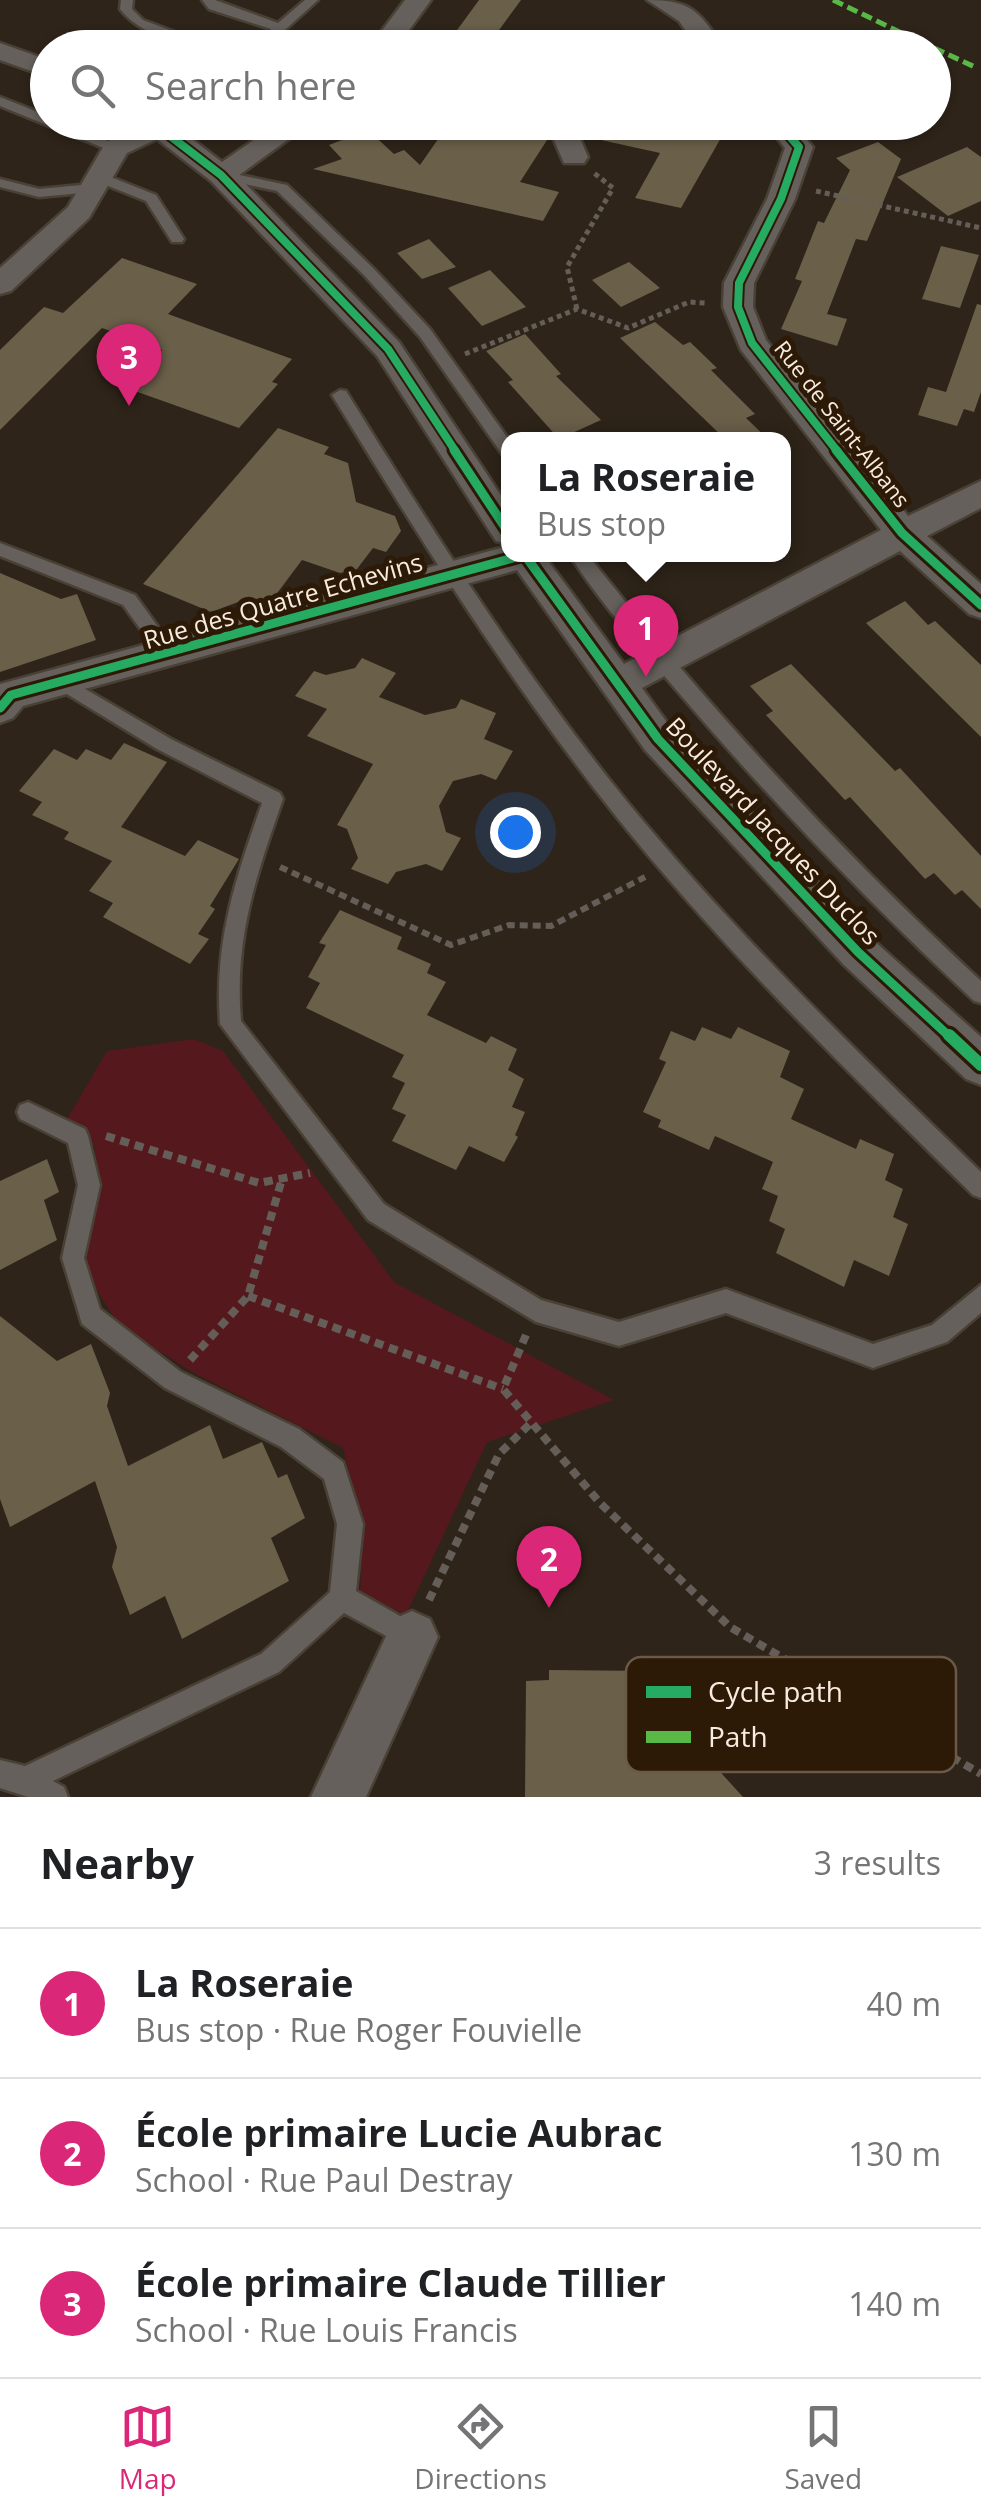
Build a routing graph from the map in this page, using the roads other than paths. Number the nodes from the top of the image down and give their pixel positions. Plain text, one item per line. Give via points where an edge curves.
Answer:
1 (127, 0) edge
2 (208, 0) edge
3 (312, 0) edge
4 (418, 0) edge
5 (660, 0) edge
6 (280, 28) junction
7 (160, 30) edge
8 (278, 30) edge
9 (396, 30) edge
10 (698, 30) edge
11 (0, 51) edge
12 (30, 62) edge
13 (0, 102) edge
14 (30, 114) edge
15 (96, 140) edge
16 (130, 140) edge
17 (175, 140) edge
18 (272, 140) edge
19 (567, 140) edge
20 (793, 140) edge
21 (116, 148) junction
22 (574, 156) road end
23 (220, 175) junction
24 (0, 183) edge
25 (95, 183) junction
26 (177, 239) dead end
27 (0, 284) edge
28 (340, 395) dead end
29 (501, 440) edge
30 (981, 493) edge
31 (501, 521) edge
32 (902, 533) junction
33 (0, 549) edge
34 (501, 562) edge
35 (529, 562) edge
36 (582, 562) edge
37 (450, 576) junction
38 (981, 605) edge
39 (168, 654) junction
40 (660, 662) junction
41 (63, 683) junction
42 (616, 685) junction
43 (0, 708) edge
44 (981, 994) edge
45 (981, 1065) edge
46 (28, 1112) dead end
47 (981, 1187) edge
48 (981, 1297) edge
49 (342, 1598) junction
50 (412, 1637) joint
51 (13, 1777) edge
52 (54, 1797) edge
53 (338, 1797) edge

1 - 7 lane via 138,22
2 - 6 lane
3 - 6 lane
4 - 9 street
5 - 10 street
6 - 8 lane
11 - 12 street
13 - 14 lane
15 - 21 lane
16 - 21 street
17 - 23 street
18 - 23 street
19 - 22 street
20 - 32 street, Rue de Saint-Albans via 799,147 738,283 738,307 752,343
21 - 25 street
23 - 29 lane via 282,188 370,272
23 - 31 street via 388,349
24 - 25 lane via 39,194
25 - 26 lane via 152,198
25 - 27 street via 79,212
28 - 37 lane
30 - 32 street
32 - 38 street, Rue de Saint-Albans
32 - 40 street
33 - 39 lane via 129,600
34 - 37 street, Rue des Quatre Echevins
35 - 42 street, Boulevard Jacques Duclos
36 - 40 lane
37 - 39 street, Rue des Quatre Echevins
37 - 47 lane via 668,865 851,1061
39 - 41 street, Rue des Quatre Echevins
40 - 42 street
40 - 44 lane via 841,862
41 - 43 street, Rue des Quatre Echevins via 11,695
41 - 48 lane via 273,799 231,921 231,1024 376,1212 536,1310 619,1334 726,1301 873,1356 940,1334
42 - 45 street, Boulevard Jacques Duclos via 658,739 858,952
46 - 49 lane via 77,1136 90,1185 73,1258 90,1316 173,1380 290,1438 334,1471 350,1524
49 - 50 lane
49 - 51 lane via 270,1662
50 - 53 street
51 - 52 lane

